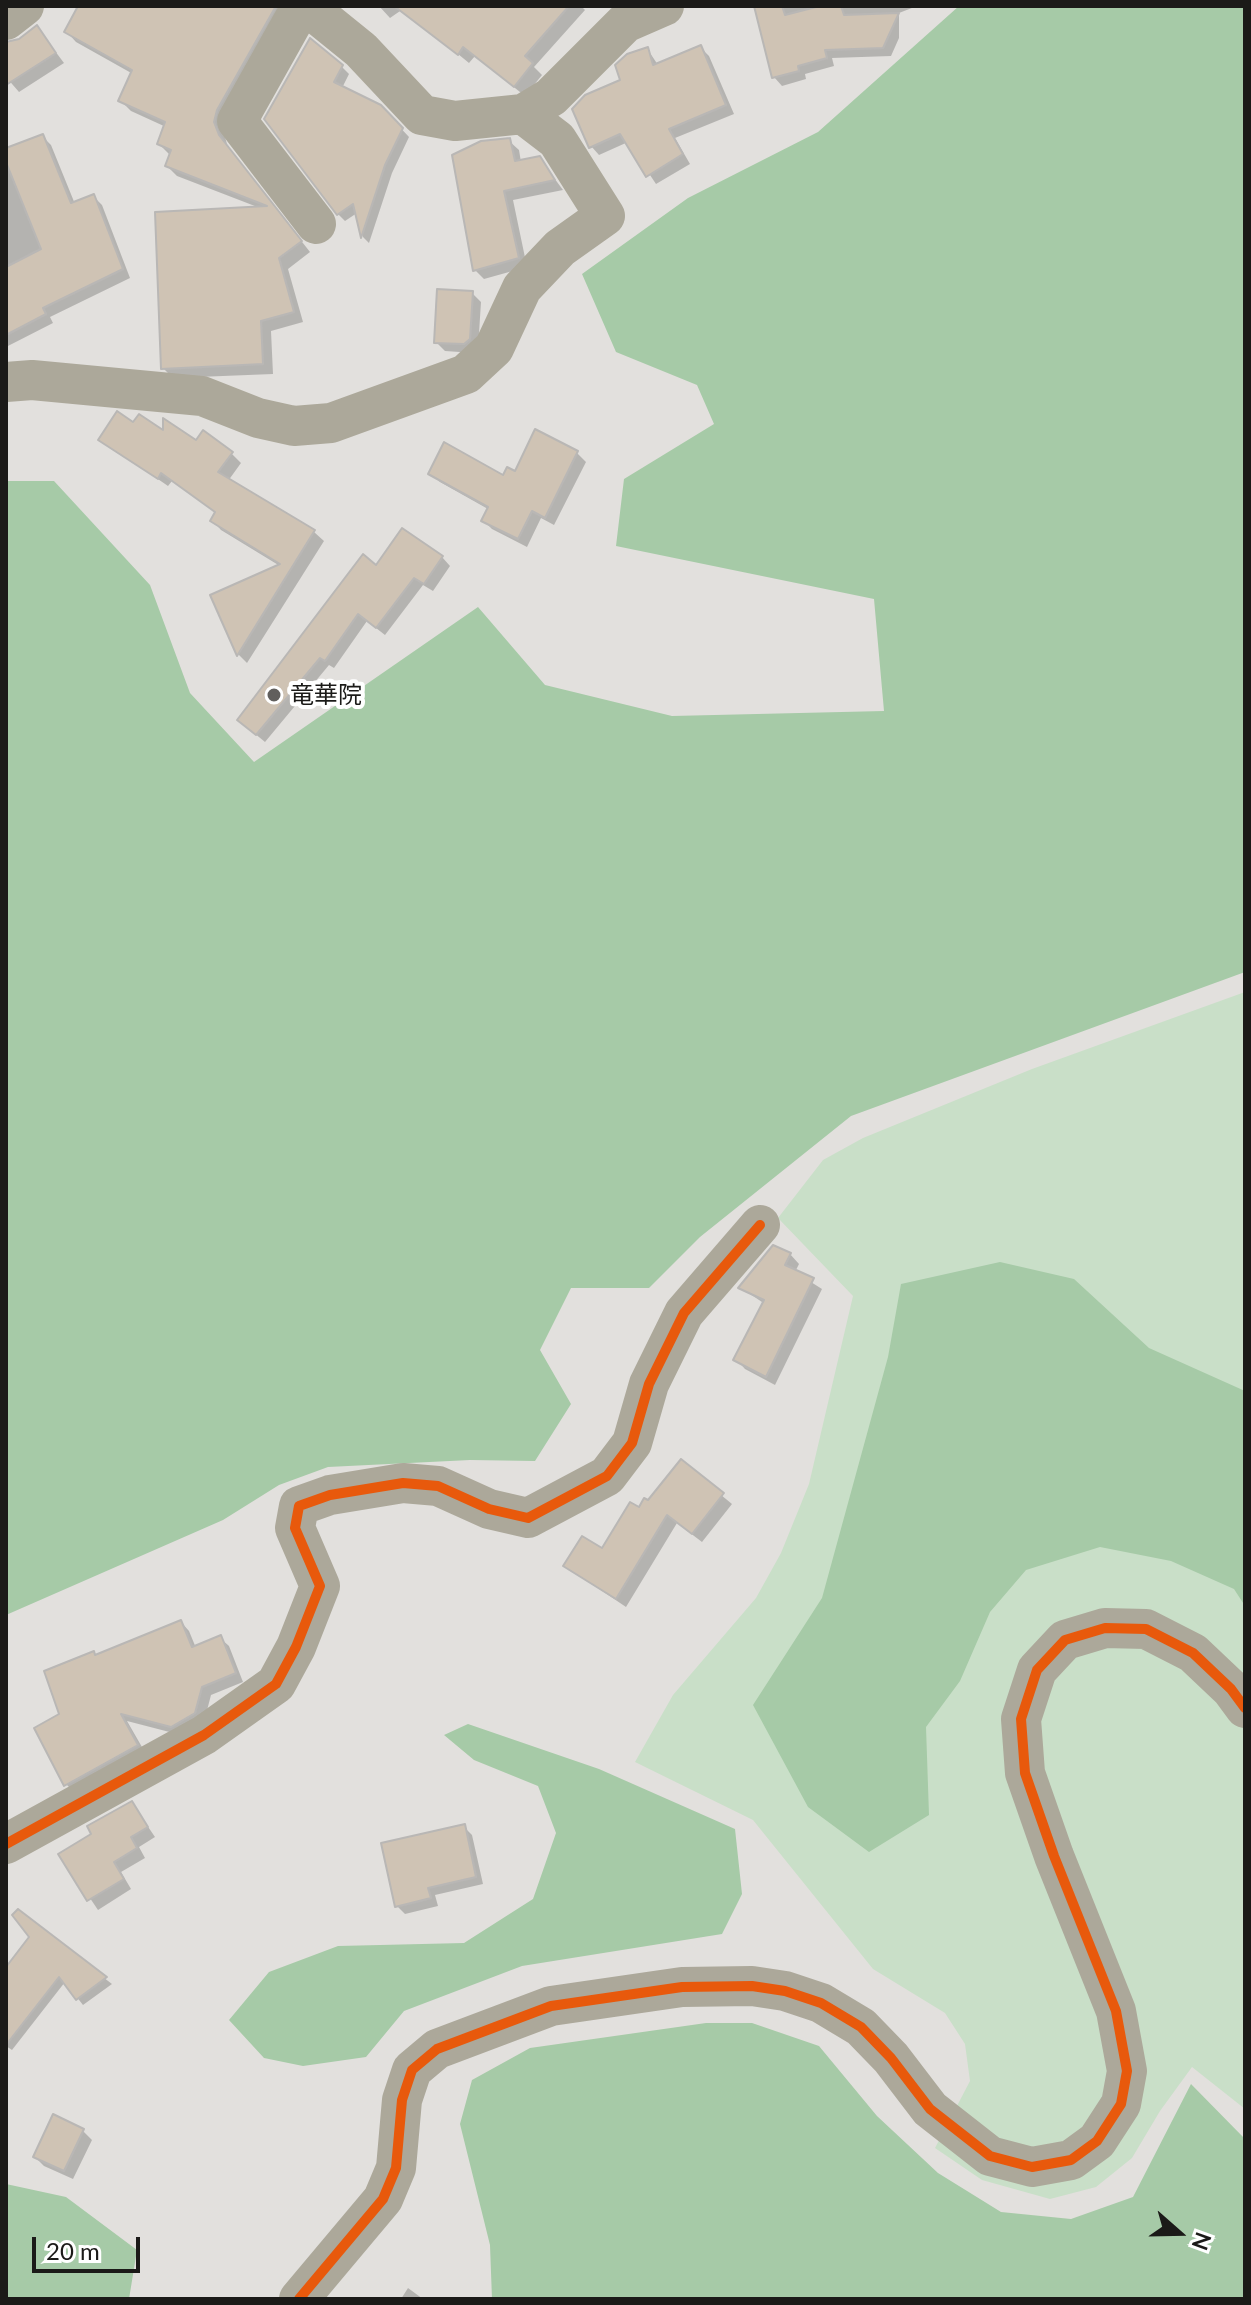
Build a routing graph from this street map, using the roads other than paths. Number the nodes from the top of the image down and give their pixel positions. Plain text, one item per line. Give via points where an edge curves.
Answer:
1 (24, 6) edge
2 (308, 6) edge
3 (316, 6) edge
4 (664, 6) edge
5 (6, 20) edge
6 (523, 114) junction
7 (316, 224) dead end
8 (6, 382) edge
9 (760, 1225) dead end
10 (1245, 1708) edge
11 (6, 1844) edge
12 (299, 2299) edge

1 - 5 street
2 - 7 street via 293,21 237,121
3 - 6 street via 319,16 361,50 422,115 455,121
4 - 6 street via 625,23 551,97
6 - 8 street via 557,140 605,216 560,248 522,288 494,348 466,374 331,423 294,426 202,396
9 - 11 street via 684,1313 649,1384 632,1443 607,1476 528,1518 489,1509 438,1486 403,1483 330,1495 299,1506 295,1528 320,1586 276,1684 204,1735
10 - 12 street via 1193,1653 1146,1629 1105,1628 1065,1640 1037,1670 1021,1719 1025,1773 1116,2011 1127,2071 1121,2104 1097,2141 1071,2160 1032,2167 990,2156 930,2109 861,2027 821,2003 785,1991 682,1987 551,2006 437,2049 412,2070 402,2100 396,2168 383,2199

